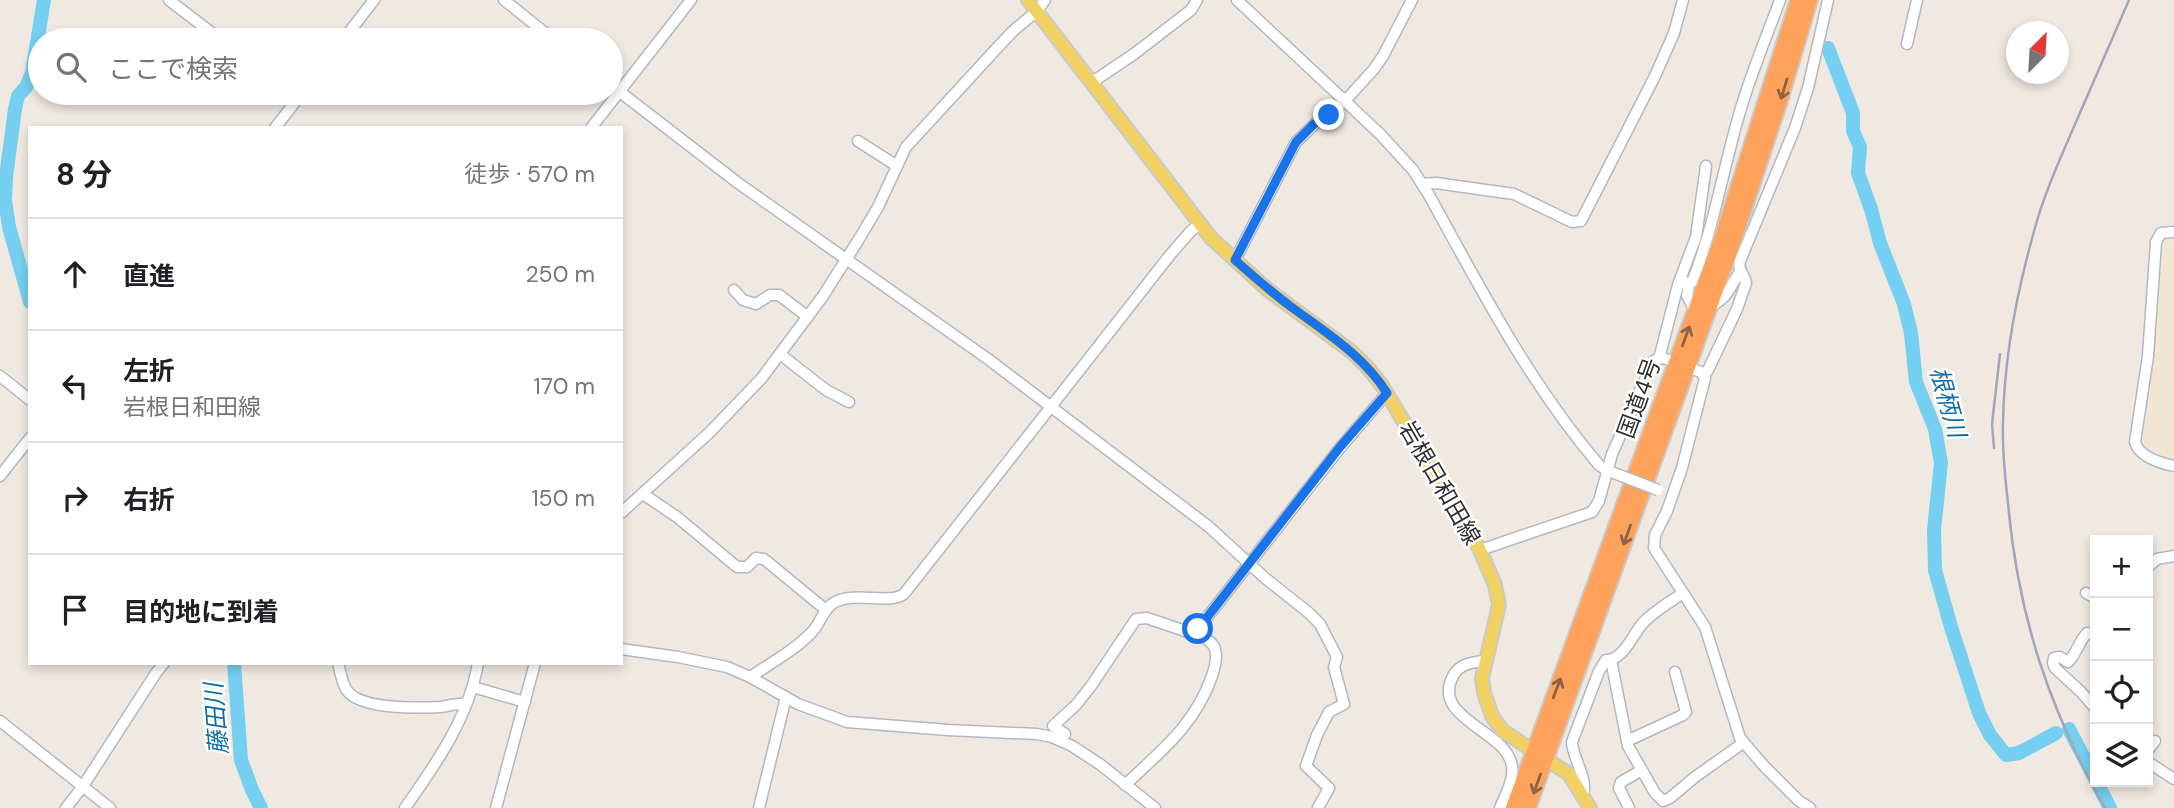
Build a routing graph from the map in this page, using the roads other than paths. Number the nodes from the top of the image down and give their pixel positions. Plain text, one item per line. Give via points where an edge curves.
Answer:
1 (169, 0) edge
2 (374, 0) edge
3 (504, 0) edge
4 (691, 0) edge
5 (1028, 0) edge
6 (1197, 0) edge
7 (1412, 0) edge
8 (1683, 0) edge
9 (1780, 0) edge
10 (1798, 0) edge
11 (1810, 0) edge
12 (1828, 0) edge
13 (1917, 0) edge
14 (1238, 1) edge
15 (1041, 5) edge
16 (205, 28) edge
17 (352, 28) edge
18 (540, 28) edge
19 (1907, 44) dead end
20 (1091, 83) junction
21 (623, 88) edge
22 (623, 94) edge
23 (1345, 101) junction
24 (290, 105) edge
25 (610, 105) edge
26 (276, 126) edge
27 (593, 126) edge
28 (858, 141) dead end
29 (897, 166) junction
30 (1706, 166) dead end
31 (1422, 184) junction
32 (1200, 223) junction
33 (2174, 232) edge
34 (846, 259) junction
35 (1235, 260) junction
36 (1740, 272) junction
37 (1684, 283) junction
38 (734, 290) dead end
39 (1710, 306) junction
40 (1695, 311) junction
41 (808, 317) junction
42 (780, 354) junction
43 (1659, 359) junction
44 (1682, 365) junction
45 (1704, 375) junction
46 (0, 376) edge
47 (1387, 393) junction
48 (28, 398) edge
49 (849, 402) dead end
50 (1052, 406) junction
51 (28, 441) edge
52 (2174, 466) edge
53 (1605, 470) junction
54 (0, 476) edge
55 (642, 494) junction
56 (1672, 496) junction
57 (623, 511) edge
58 (1480, 550) junction
59 (2174, 556) edge
60 (2153, 561) edge
61 (1250, 563) junction
62 (1683, 593) junction
63 (826, 610) junction
64 (1195, 633) junction
65 (2090, 634) edge
66 (623, 649) edge
67 (1611, 660) junction
68 (1485, 661) junction
69 (162, 665) edge
70 (339, 665) edge
71 (478, 665) edge
72 (534, 665) edge
73 (1675, 672) dead end
74 (750, 677) junction
75 (473, 688) junction
76 (786, 697) junction
77 (525, 702) junction
78 (2090, 702) edge
79 (466, 704) junction
80 (0, 721) edge
81 (1059, 740) junction
82 (1627, 741) junction
83 (2155, 741) dead end
84 (1743, 743) junction
85 (2153, 744) edge
86 (1539, 756) junction
87 (2153, 766) edge
88 (1642, 769) junction
89 (2174, 779) edge
90 (1125, 785) junction
91 (83, 786) junction
92 (1587, 804) edge
93 (1800, 804) edge
94 (66, 808) edge
95 (110, 808) edge
96 (405, 808) edge
97 (496, 808) edge
98 (759, 808) edge
99 (1155, 808) edge
100 (1318, 808) edge
101 (1500, 808) edge
102 (1513, 808) edge
103 (1528, 808) edge
104 (1629, 808) edge
105 (1810, 808) edge

1 - 16 street
2 - 17 street
3 - 18 street
4 - 21 street
5 - 15 main road, 岩根日和田線
6 - 20 street via 1191,10
7 - 23 street via 1383,56
8 - 31 street via 1655,76 1581,221 1572,222 1507,192
9 - 37 street via 1752,72 1706,246 1692,282
10 - 40 highway, 国道4号
11 -> 39 highway, 国道4号
12 - 36 street via 1799,117 1740,261
13 - 19 street
14 - 23 street
15 - 20 main road, 岩根日和田線
15 - 29 street via 923,127
20 - 32 main road, 岩根日和田線
22 - 34 street
23 - 31 street via 1404,159
23 - 35 street via 1296,142
24 - 26 street
25 - 27 street
28 - 29 street
29 - 34 street
30 - 37 street
31 - 53 street via 1526,365
32 - 35 main road, 岩根日和田線
32 - 50 street
33 - 52 street via 2161,233 2156,242 2148,356 2135,442 2146,456
34 - 41 street
34 - 50 street
35 - 47 main road, 岩根日和田線 via 1359,359
36 - 39 street via 1726,296
36 - 45 street via 1745,283 1737,309
37 - 40 street
37 - 43 street
38 - 41 street via 743,300 756,304 779,295
39 - 44 highway, 国道4号
44 -> 40 highway, 国道4号
41 - 42 street
42 - 49 street
42 - 55 street via 720,422
43 - 44 street
43 - 53 street
44 - 45 street
44 - 86 highway, 国道4号
45 - 56 street
46 - 48 street
47 - 58 main road, 岩根日和田線
47 - 61 street
50 - 61 street
50 - 63 street via 904,594 893,600 839,600
51 - 54 street
53 - 56 street, bridge
53 - 58 street via 1591,512
55 - 57 street
55 - 63 street via 737,567 764,559
56 - 62 street via 1653,541
58 - 68 main road, 岩根日和田線 via 1499,606
59 - 60 street
61 - 64 street
61 - 100 street via 1309,612 1337,657 1334,667 1344,704 1329,712 1306,766 1329,788
62 - 67 street via 1641,624
62 - 84 street via 1708,633
63 - 74 street via 814,631
64 - 81 street via 1147,618 1136,619 1097,678 1053,726 1065,734
64 - 90 street via 1216,650 1214,670 1201,702 1183,729
65 - 78 street via 2080,640 2068,662 2060,657 2053,663
66 - 74 street via 705,662
67 - 82 street
67 - 92 street via 1599,671 1572,742
68 - 86 main road, 岩根日和田線 via 1482,678 1492,716 1503,731
68 - 101 street via 1459,668 1448,687 1449,697 1454,707 1509,755 1513,768
69 - 91 street
70 - 79 street via 346,690 362,700 412,708
71 - 75 street
72 - 77 street
73 - 82 street via 1686,712
74 - 76 street
75 - 77 street
75 - 79 street
76 - 81 street via 859,725 1037,734
76 - 98 street
77 - 97 street
79 - 96 street via 436,763
80 - 91 street
81 - 90 street
82 - 88 street
83 - 85 street
84 - 88 street via 1667,800 1655,793
84 - 93 street
86 - 92 main road, 岩根日和田線 via 1569,774
86 - 102 highway, 国道4号
86 -> 103 highway, 国道4号
87 - 89 street
88 - 104 street via 1619,788
90 - 99 street
91 - 94 street
91 - 95 street
93 - 105 street

